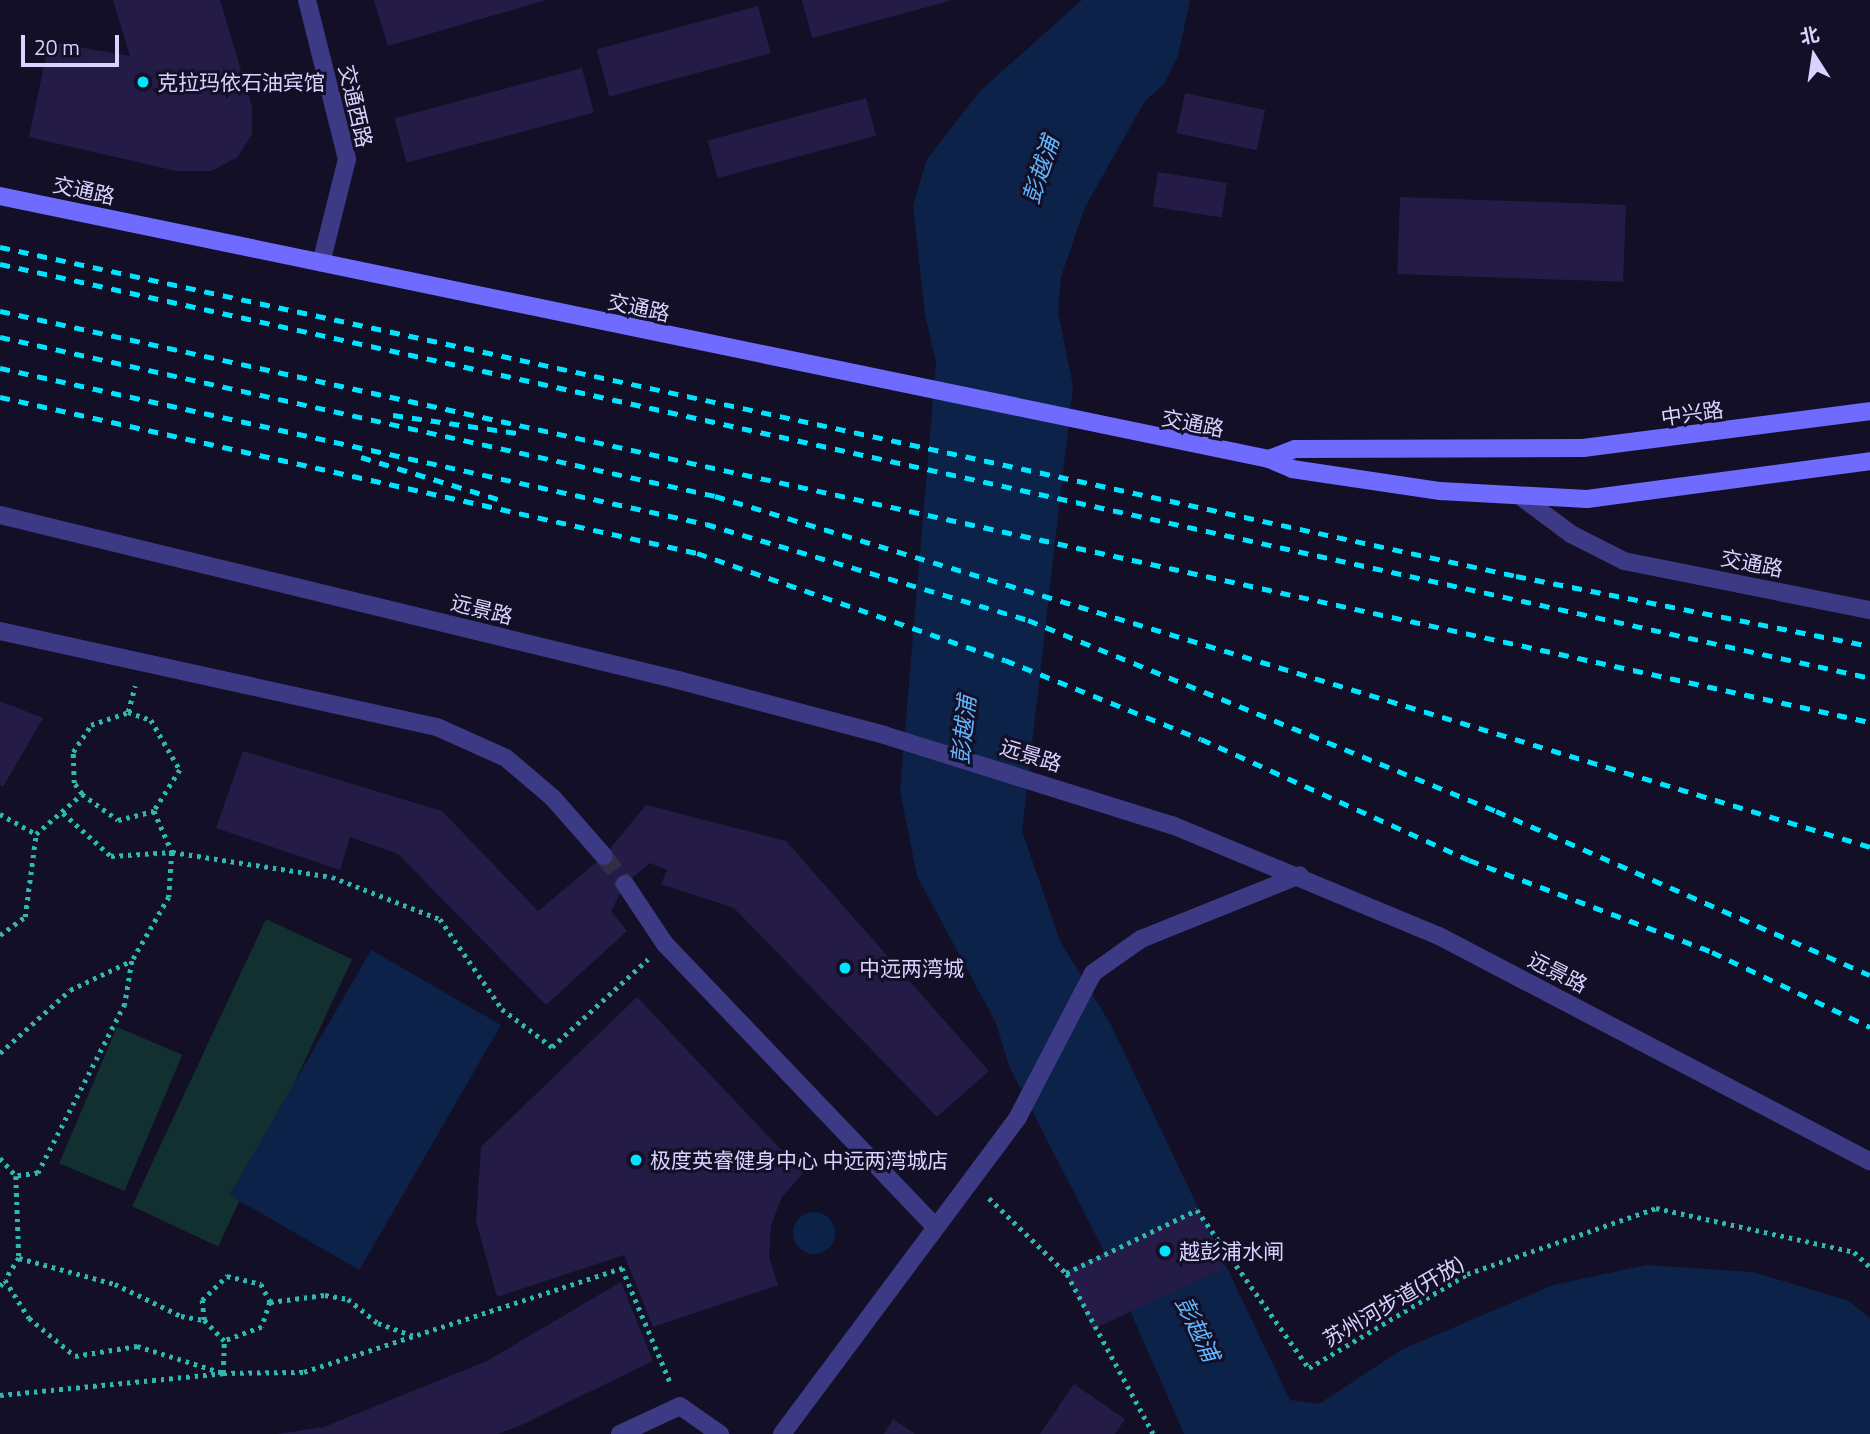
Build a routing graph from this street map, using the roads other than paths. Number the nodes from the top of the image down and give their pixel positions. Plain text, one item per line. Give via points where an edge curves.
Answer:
1 (307, 0) edge
2 (0, 196) edge
3 (321, 263) junction
4 (1870, 411) edge
5 (1520, 450) joint
6 (1269, 459) junction
7 (1870, 461) edge
8 (1524, 499) junction
9 (0, 515) edge
10 (1870, 610) edge
11 (0, 631) edge
12 (604, 856) tunnel mouth
13 (1300, 874) junction
14 (625, 884) tunnel mouth
15 (1870, 1161) edge
16 (935, 1227) junction
17 (620, 1434) edge
18 (720, 1434) edge
19 (782, 1434) edge

1 - 3 street, 交通西路 via 346,159
2 - 3 main road, 交通路
3 - 6 main road, 交通路
4 - 5 main road, 中兴路 via 1633,444
5 - 6 main road, 交通路 via 1296,449
6 - 8 main road, 交通路 via 1292,469
7 - 8 main road via 1634,495
8 - 10 street, 交通路 via 1571,534 1624,561
9 - 13 street, 远景路 via 884,735 1035,779
11 - 12 street via 437,727 506,758 553,798
13 - 15 street, 远景路 via 1439,936
13 - 16 street via 1141,939 1093,972 1018,1117
14 - 16 street via 666,944
16 - 19 street
17 - 18 street via 680,1406

